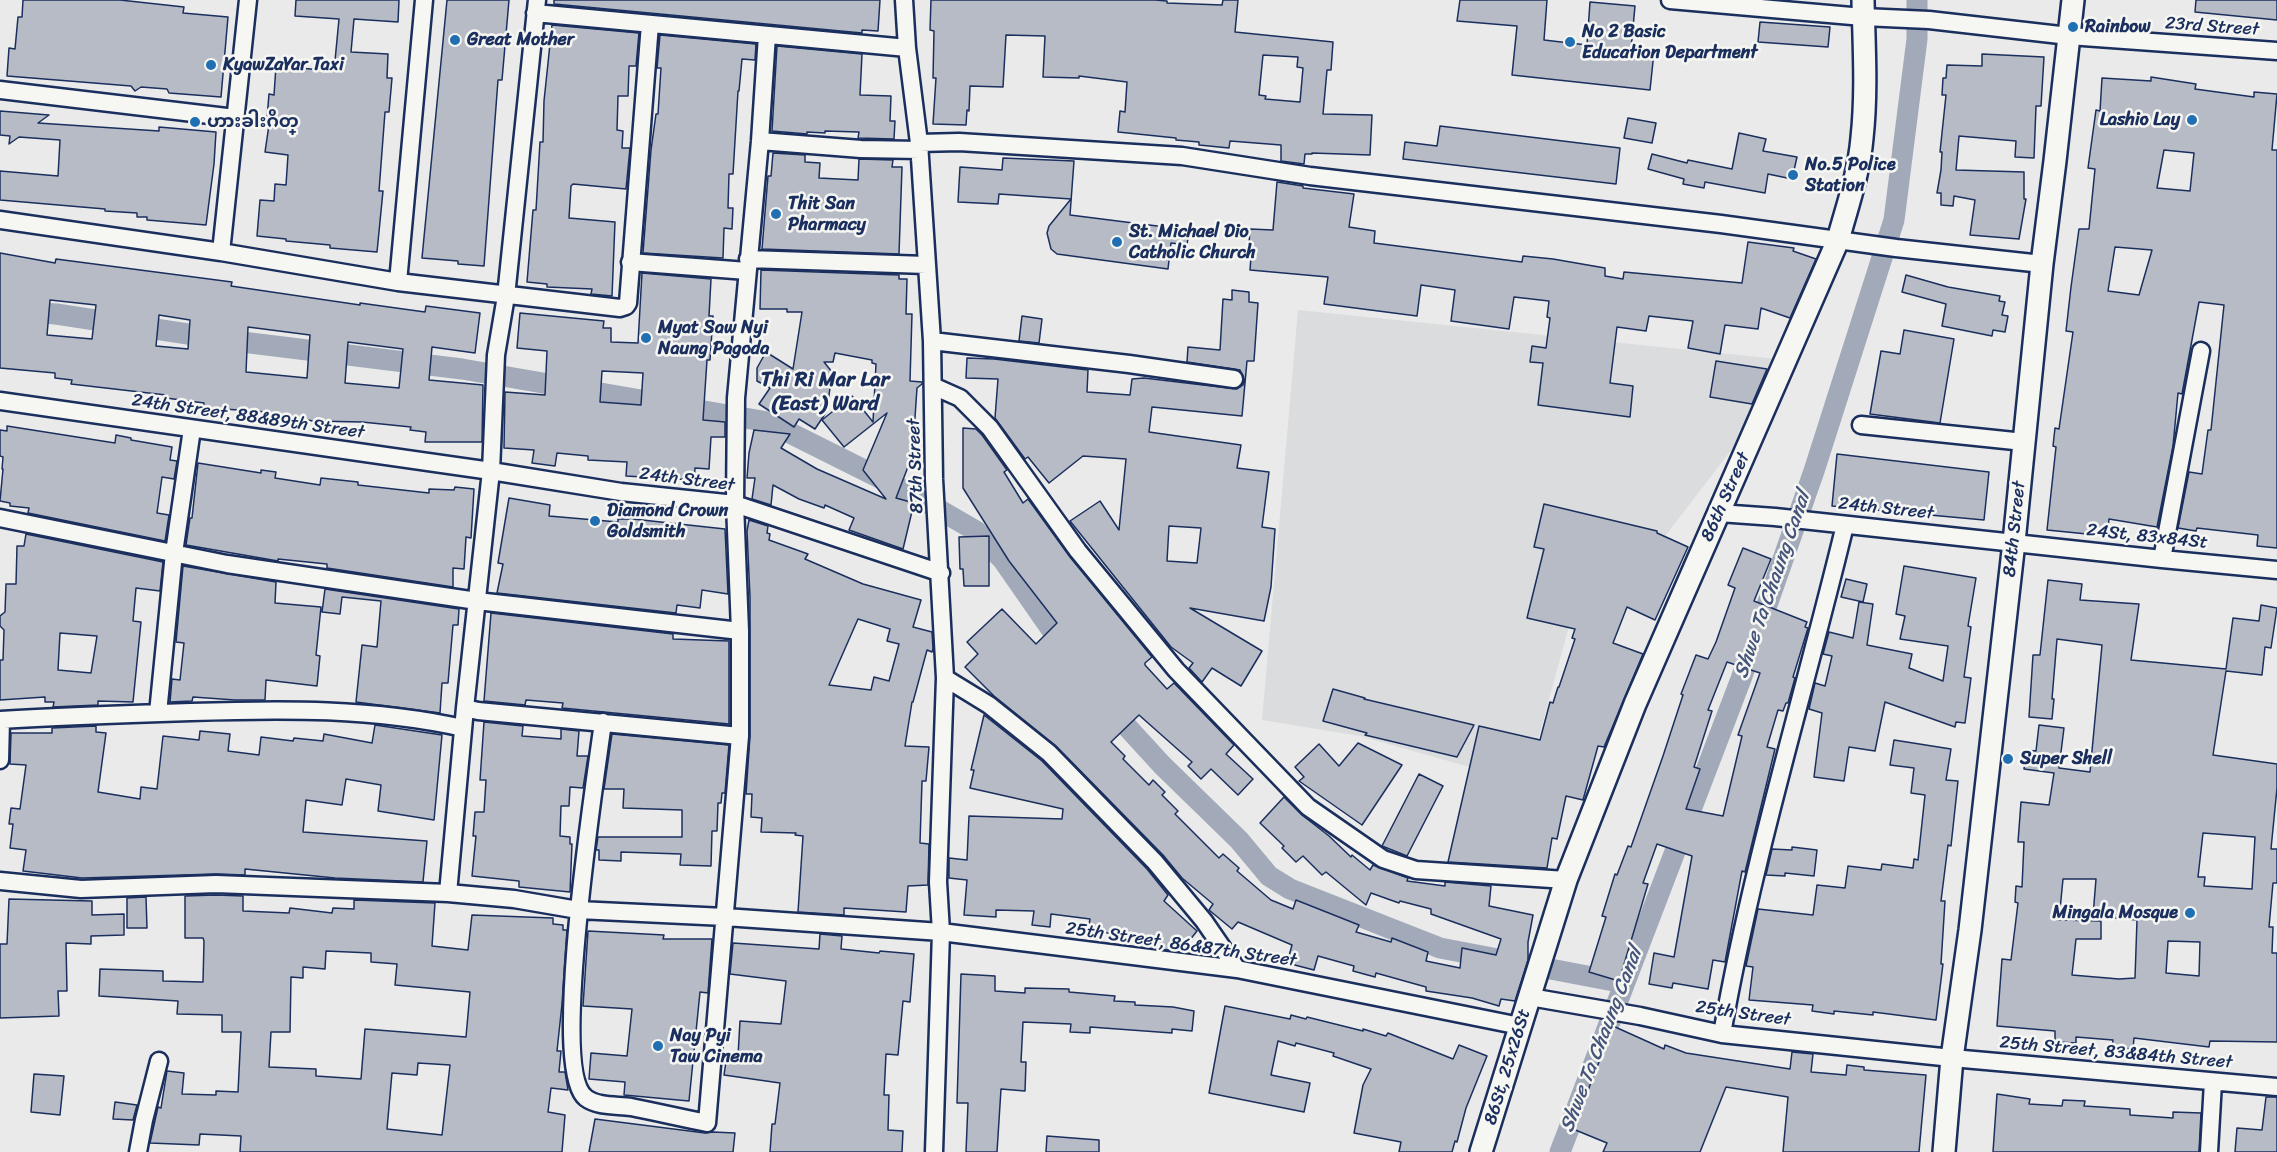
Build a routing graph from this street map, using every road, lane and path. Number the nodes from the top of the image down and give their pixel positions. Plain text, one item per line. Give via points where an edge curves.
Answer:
1 (248, 0) edge
2 (424, 0) edge
3 (904, 0) edge
4 (1670, 0) edge
5 (2073, 0) edge
6 (536, 6) edge
7 (1863, 9) edge
8 (650, 24) junction
9 (767, 35) junction
10 (2069, 36) junction
11 (907, 48) junction
12 (2277, 51) edge
13 (0, 90) edge
14 (235, 118) junction
15 (760, 141) junction
16 (919, 147) junction
17 (0, 220) edge
18 (1838, 240) junction
19 (221, 252) junction
20 (630, 262) junction
21 (2042, 264) junction
22 (747, 265) junction
23 (926, 265) junction
24 (398, 282) junction
25 (506, 296) junction
26 (932, 341) junction
27 (2200, 351) dead end
28 (1234, 379) dead end
29 (933, 386) junction
30 (0, 401) edge
31 (1861, 425) dead end
32 (192, 429) junction
33 (2024, 442) junction
34 (491, 471) junction
35 (735, 504) junction
36 (1719, 513) junction
37 (0, 518) edge
38 (1845, 525) junction
39 (2014, 542) junction
40 (174, 553) junction
41 (2162, 559) junction
42 (2277, 570) edge
43 (941, 573) junction
44 (477, 602) junction
45 (740, 631) junction
46 (945, 678) junction
47 (465, 708) junction
48 (158, 713) junction
49 (0, 720) edge
50 (603, 722) junction
51 (463, 728) junction
52 (740, 736) junction
53 (0, 759) edge
54 (1566, 880) junction
55 (0, 882) edge
56 (448, 893) junction
57 (578, 910) junction
58 (725, 917) junction
59 (941, 933) junction
60 (1237, 969) junction
61 (1532, 990) junction
62 (1520, 1026) junction
63 (1722, 1034) junction
64 (1952, 1058) junction
65 (159, 1061) dead end
66 (2213, 1082) junction
67 (2277, 1087) edge
68 (138, 1152) edge
69 (934, 1152) edge
70 (1481, 1152) edge
71 (1944, 1152) edge
72 (2209, 1152) edge

1 - 14 street
2 - 24 street
3 - 11 street, 87th Street
4 - 7 street, 23rd Street
5 - 10 street, 84th Street
6 - 8 street
6 - 25 street
7 - 10 street, 23rd Street via 1903,19
7 - 18 street, 86th Street via 1862,138
8 - 9 street
8 - 20 street
9 - 11 street
9 - 15 street
10 - 12 street, 23rd Street
10 - 21 street, 84th Street
11 - 16 street, 87th Street
13 - 14 street
14 - 19 street
15 - 16 street via 861,149
15 - 22 street
16 - 18 street via 959,142 1182,156 1310,176
16 - 23 street, 87th Street
17 - 19 street
18 - 21 street
18 - 36 street, 86th Street
19 - 24 street
20 - 22 street
20 - 25 street via 628,303 620,308
21 - 33 street, 84th Street
22 - 23 street
22 - 35 street via 736,398
23 - 26 street, 87th Street
24 - 25 street
25 - 34 street via 496,355
26 - 28 street
26 - 29 street, 87th Street
27 - 41 street
29 - 43 street, 87th Street
29 - 54 street via 960,398 990,428 1078,551 1176,670 1308,807 1383,859 1400,866
30 - 32 street, 24th Street, 88&89th Street
31 - 33 street
32 - 34 street, 24th Street, 88&89th Street
32 - 40 street
33 - 39 street, 84th Street
34 - 35 street, 24th Street via 621,492
34 - 44 street
35 - 43 street, 24th Street
35 - 45 street
36 - 38 street, 24th Street
36 - 54 street, 86th Street via 1635,704
37 - 40 street
38 - 39 street, 24th Street
38 - 63 street via 1736,952
39 - 41 street, 24St, 83x84St
39 - 64 street, 84th Street
40 - 44 street
40 - 48 street
41 - 42 street, 24St, 83x84St
43 - 46 street, 87th Street
44 - 45 street
44 - 47 street
45 - 52 street
46 - 59 street, 87th Street via 938,882
46 - 60 street via 989,705 1049,753 1155,862 1204,921
47 - 50 street
47 - 51 street
48 - 49 street
48 - 51 street via 358,711
49 - 53 street
50 - 52 street
50 - 57 street
51 - 56 street
52 - 58 street
54 - 61 street, 86th Street
55 - 56 street, 25th Street, 86&87th Street via 81,889 216,884
56 - 57 street, 25th Street, 86&87th Street
57 - 58 street, 25th Street, 86&87th Street
57 - 58 street via 572,1015 575,1076 582,1093 596,1103 707,1123
58 - 59 street, 25th Street, 86&87th Street
59 - 60 street, 25th Street, 86&87th Street
59 - 69 street, 87th Street
60 - 62 street, 25th Street, 86&87th Street
61 - 62 street, 86St, 25x26St
61 - 63 street, 25th Street via 1584,1006
62 - 70 street, 86St, 25x26St
63 - 64 street, 25th Street
64 - 66 street, 25th Street, 83&84th Street
64 - 71 street, 84th Street
65 - 68 street
66 - 67 street, 25th Street, 83&84th Street
66 - 72 street

